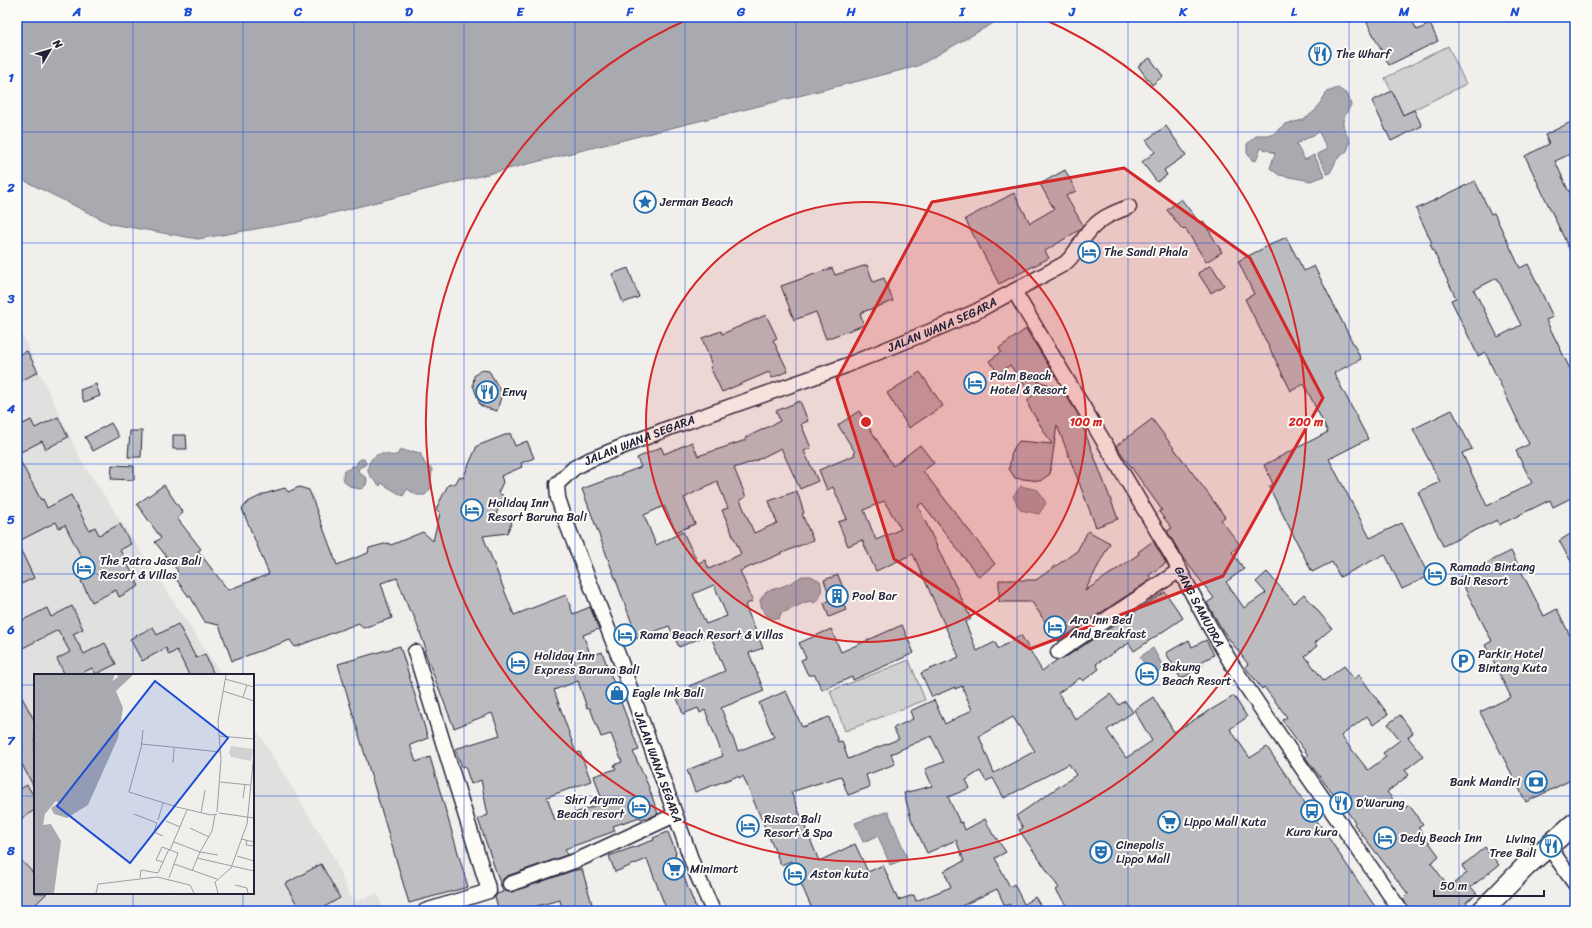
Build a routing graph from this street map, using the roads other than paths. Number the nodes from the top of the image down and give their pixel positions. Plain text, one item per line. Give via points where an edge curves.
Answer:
1 (1129, 206) dead end
2 (1014, 291) junction
3 (1180, 570) junction
4 (414, 652) dead end
5 (1058, 652) dead end
6 (675, 815) junction
7 (1575, 823) edge
8 (1549, 847) junction
9 (510, 884) dead end
10 (1575, 884) edge
11 (425, 911) edge
12 (713, 911) edge
13 (1401, 911) edge
14 (1482, 911) edge

1 - 2 street, JALAN WANA SEGARA via 1097,223 1070,260
2 - 3 street, GANG SAMUDRA
2 - 6 street, JALAN WANA SEGARA via 978,311 845,366 669,428 589,460 574,468 557,484 558,498 566,522 619,657
3 - 5 street
3 - 13 street, GANG SAMUDRA via 1234,668
4 - 11 street via 489,891
6 - 9 street via 580,859
6 - 12 street, JALAN WANA SEGARA
7 - 8 main road
8 - 10 street
8 - 14 main road via 1526,866

